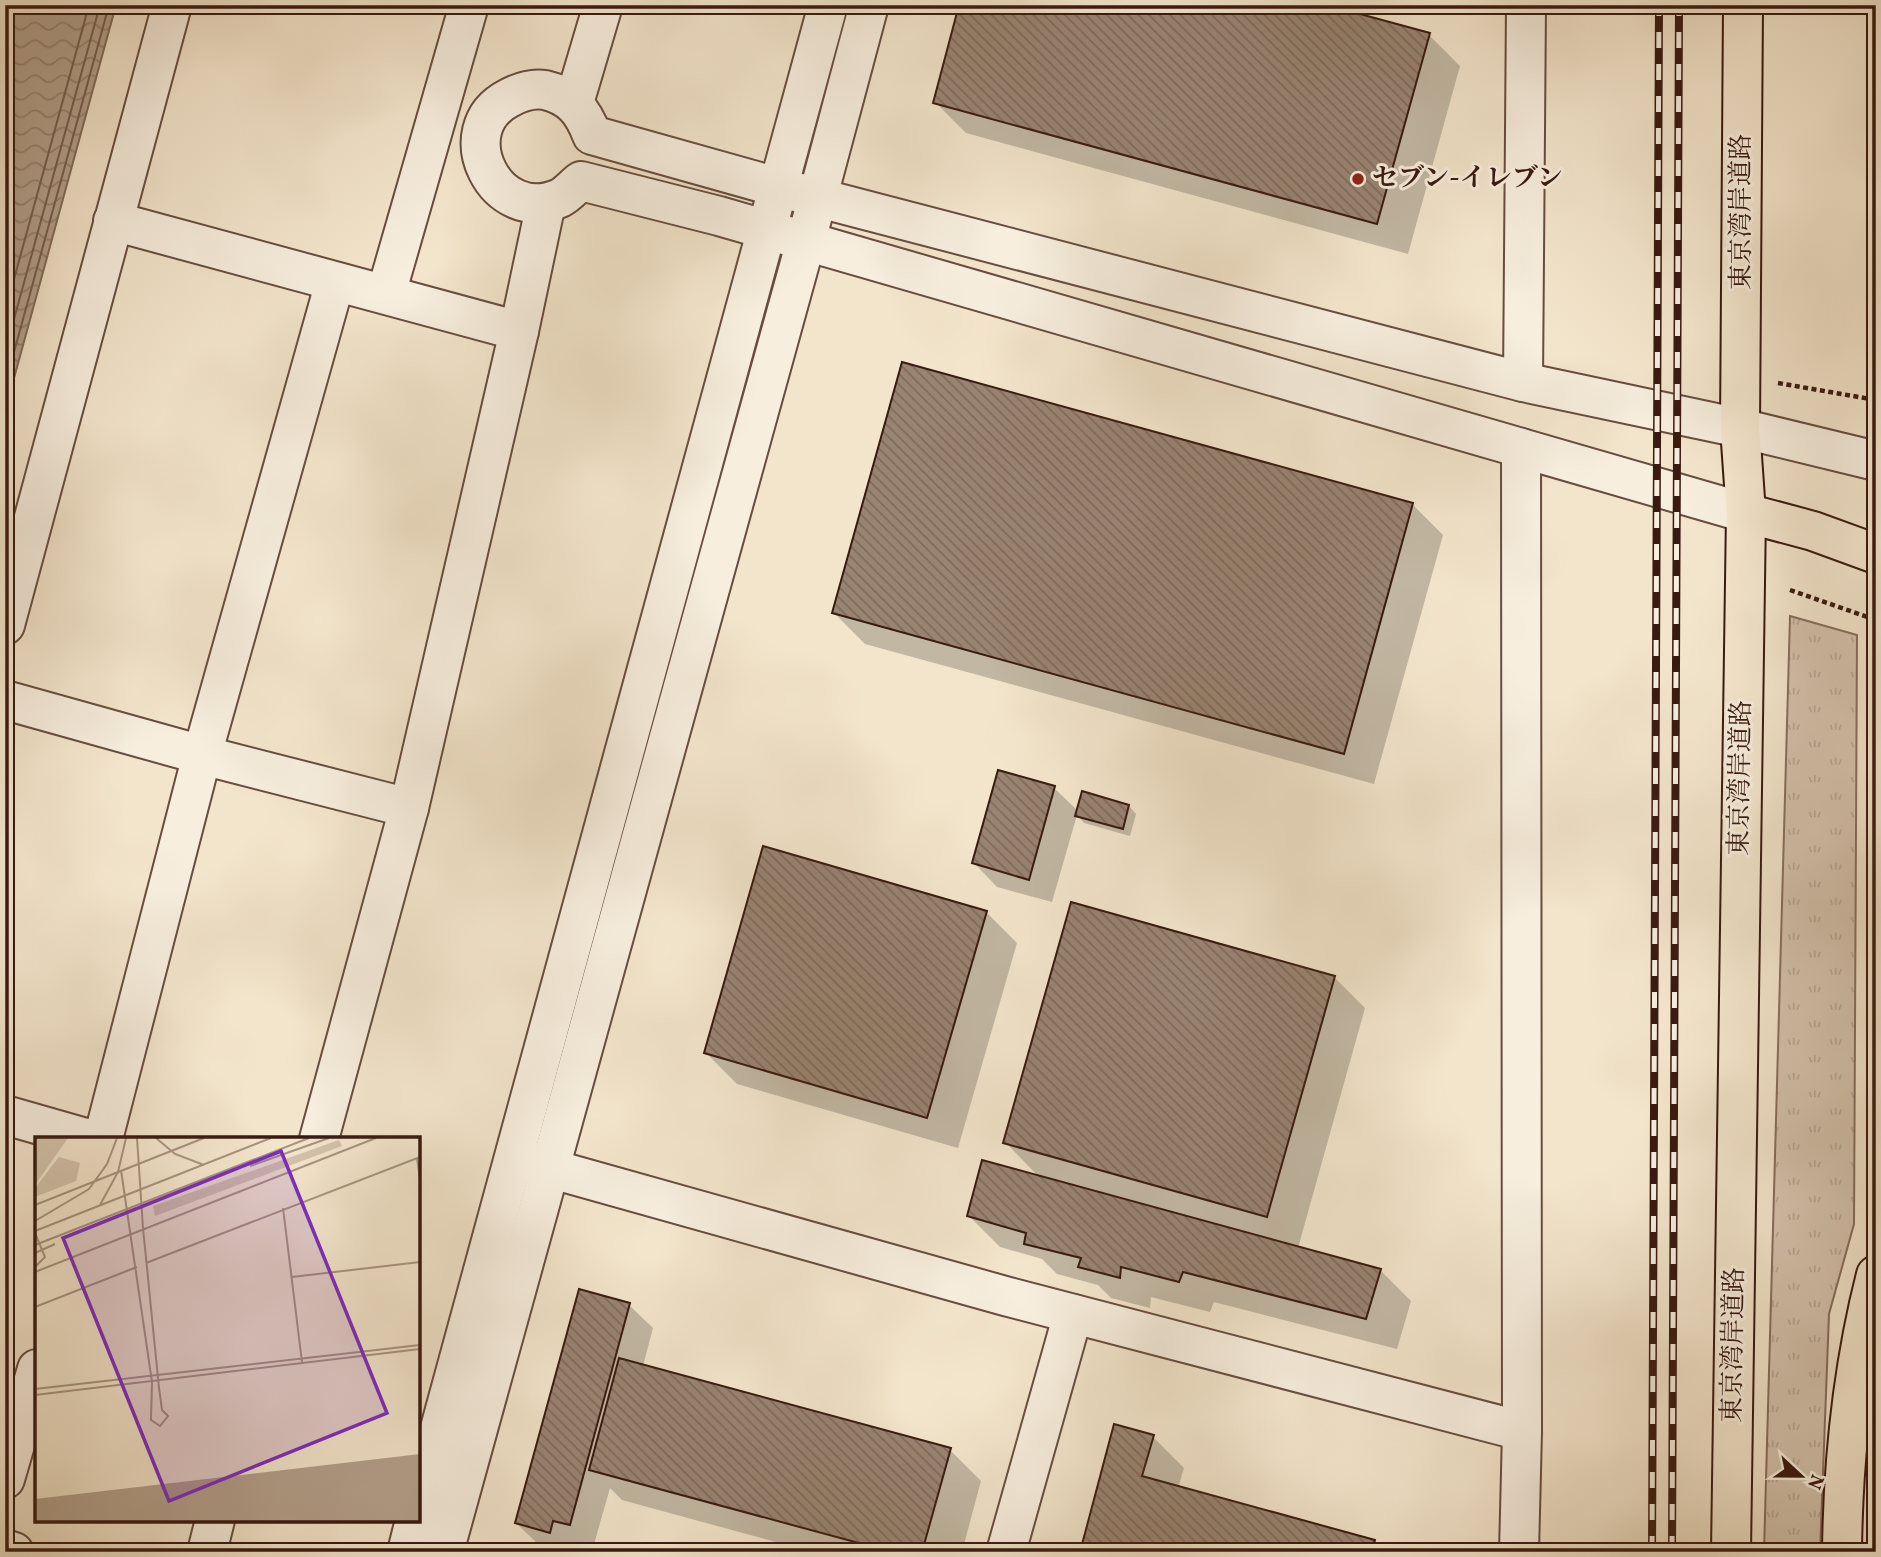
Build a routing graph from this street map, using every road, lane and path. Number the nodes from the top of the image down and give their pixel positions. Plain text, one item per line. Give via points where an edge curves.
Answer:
1 (172, 5) edge
2 (469, 5) edge
3 (603, 5) edge
4 (828, 5) edge
5 (869, 5) edge
6 (1526, 5) edge
7 (1743, 5) edge
8 (574, 103) junction
9 (777, 187) junction
10 (818, 197) junction
11 (545, 203) junction
12 (113, 221) junction
13 (766, 229) junction
14 (806, 241) junction
15 (335, 282) junction
16 (386, 294) junction
17 (519, 331) junction
18 (1523, 382) junction
19 (1778, 383) dead end
20 (1876, 400) edge
21 (1740, 428) junction
22 (1521, 448) junction
23 (1876, 461) edge
24 (1745, 513) junction
25 (1876, 554) edge
26 (1790, 590) dead end
27 (1876, 620) edge
28 (5, 625) edge
29 (5, 700) edge
30 (202, 755) junction
31 (409, 808) junction
32 (5, 1115) edge
33 (82, 1137) edge
34 (104, 1137) edge
35 (320, 1137) edge
36 (514, 1158) junction
37 (550, 1169) junction
38 (1876, 1275) edge
39 (1073, 1314) junction
40 (35, 1376) edge
41 (1522, 1431) junction
42 (5, 1479) edge
43 (420, 1502) edge
44 (214, 1522) edge
45 (414, 1522) edge
46 (5, 1549) edge
47 (14, 1552) edge
48 (207, 1552) edge
49 (407, 1552) edge
50 (444, 1552) edge
51 (1006, 1552) edge
52 (1519, 1552) edge
53 (1731, 1552) edge
54 (1842, 1552) edge

1 - 12 street
2 - 16 street
3 - 8 street
4 - 9 street
5 - 10 street
6 - 18 street
7 - 21 main road, 東京湾岸道路
8 - 9 street via 592,135
8 - 11 street via 540,89 521,92 504,100 482,130 484,167 494,184 509,196
9 - 10 street
9 - 13 street
10 - 14 street
10 - 18 street
11 - 13 street via 563,197 581,181
11 - 17 street
12 - 15 street
12 - 28 street
13 - 14 street
13 - 36 street
14 - 22 street
14 - 37 street
15 - 16 street
15 - 30 street
16 - 17 street
17 - 31 street
18 - 21 street
19 - 20 path
21 - 23 street
21 - 24 main road, 東京湾岸道路
22 - 24 street
22 - 41 street
24 - 25 main road
24 - 53 main road, 東京湾岸道路
26 - 27 path
29 - 30 street
30 - 31 street
30 - 34 street
31 - 35 street
32 - 33 street
36 - 37 street
36 - 43 street
37 - 39 street
37 - 50 street
38 - 54 main road via 1849,1418
39 - 41 street
39 - 51 street
40 - 42 street
41 - 52 street
44 - 48 street
45 - 49 street
46 - 47 street

